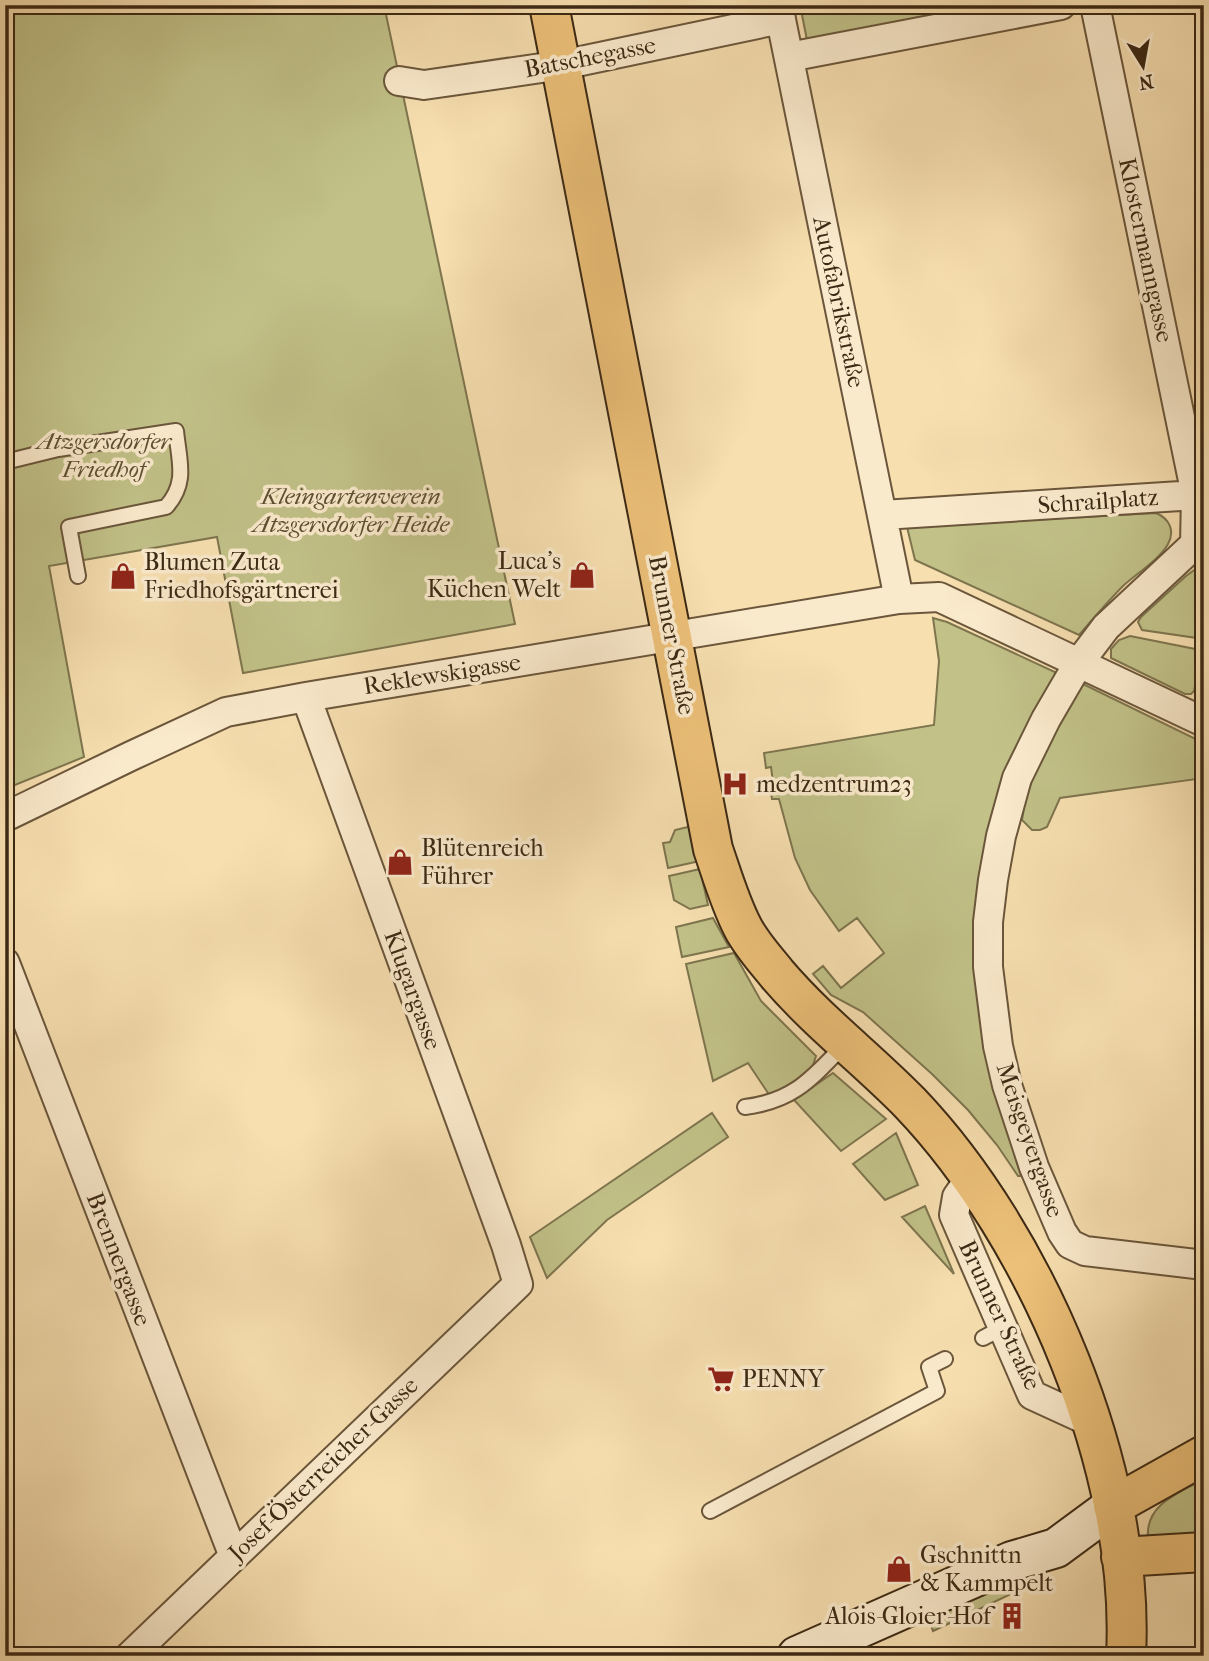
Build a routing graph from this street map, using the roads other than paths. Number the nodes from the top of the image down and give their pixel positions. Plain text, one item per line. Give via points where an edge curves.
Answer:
1 (549, 5) edge
2 (1061, 5) edge
3 (1095, 5) edge
4 (779, 12) edge
5 (789, 57) junction
6 (562, 65) junction
7 (399, 82) dead end
8 (5, 462) edge
9 (1196, 495) junction
10 (883, 515) junction
11 (1200, 541) edge
12 (78, 576) dead end
13 (899, 599) junction
14 (673, 636) junction
15 (1078, 664) junction
16 (306, 696) junction
17 (1204, 722) edge
18 (5, 817) edge
19 (5, 963) edge
20 (845, 1044) junction
21 (745, 1107) dead end
22 (971, 1177) junction
23 (1204, 1265) edge
24 (518, 1284) joint
25 (945, 1359) dead end
26 (1093, 1423) junction
27 (1204, 1455) edge
28 (1113, 1506) junction
29 (710, 1511) dead end
30 (1056, 1548) junction
31 (1204, 1552) edge
32 (233, 1554) junction
33 (1121, 1557) junction
34 (130, 1656) edge
35 (797, 1656) edge
36 (1126, 1656) edge

1 - 6 main road, Brunner Straße
2 - 5 street
3 - 9 street, Klostermanngasse
4 - 5 street, Autofabrikstraße
4 - 6 street, Batschegasse
5 - 10 street, Autofabrikstraße
6 - 7 street, Batschegasse via 424,85
6 - 14 main road, Brunner Straße
8 - 12 lane via 176,431 181,480 176,495 166,507 69,527
9 - 10 street, Schrailplatz
9 - 11 street, Schrailplatz
10 - 13 street, Autofabrikstraße
11 - 15 street, Schrailplatz via 1106,627
13 - 14 street, Reklewskigasse
13 - 15 street via 939,597
14 - 16 street, Reklewskigasse
14 - 20 main road, Brunner Straße via 713,849 738,916 753,945 804,1006
15 - 17 street
15 - 23 street, Meisgeyergasse via 1017,778 1001,836 988,922 988,967 998,1046 1034,1167 1070,1244 1085,1251
16 - 18 street, Reklewskigasse via 226,712
16 - 24 street, Klugargasse
19 - 32 street, Brennergasse
20 - 21 lane via 804,1086 769,1104
20 - 22 main road, Brunner Straße via 908,1102
22 - 26 main road, Brunner Straße via 1017,1249
22 - 26 street, Brunner Straße via 957,1197 954,1216 992,1333 1032,1395
24 - 32 street, Josef-Österreicher-Gasse
25 - 29 lane via 929,1367 937,1391
26 - 28 main road, Brunner Straße
27 - 28 main road
28 - 30 main road
28 - 33 main road, Brunner Straße
30 - 33 main road
30 - 35 main road via 1012,1561
31 - 33 main road
32 - 34 street, Josef-Österreicher-Gasse
33 - 36 main road, Brunner Straße

